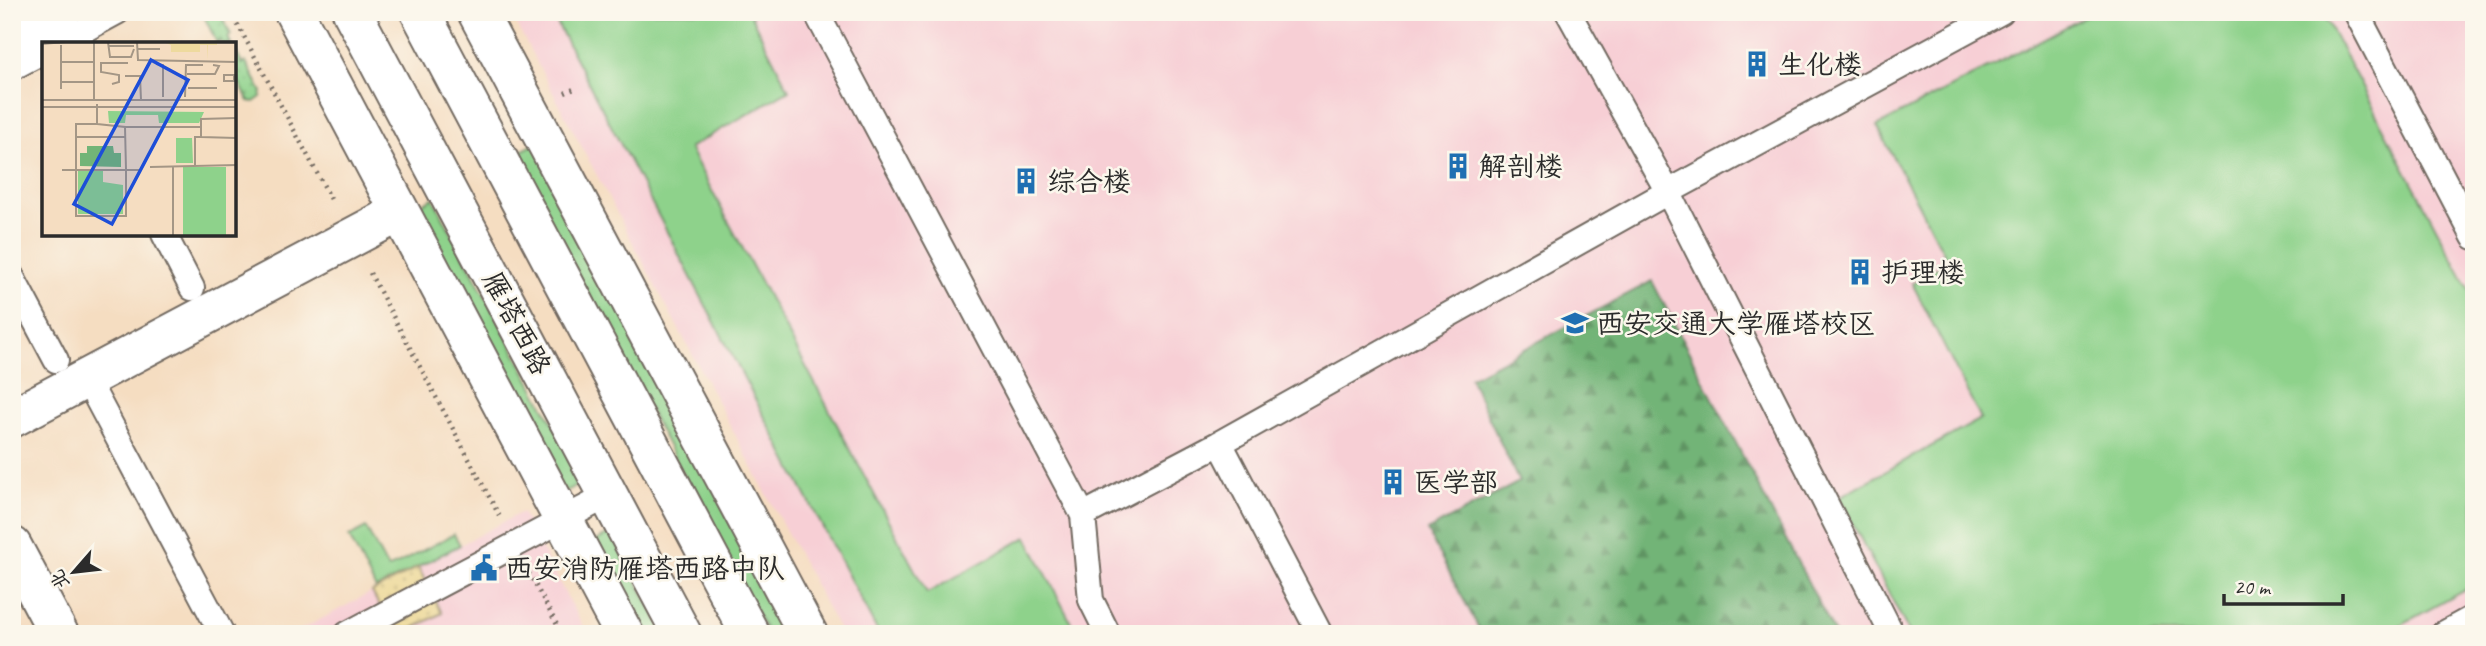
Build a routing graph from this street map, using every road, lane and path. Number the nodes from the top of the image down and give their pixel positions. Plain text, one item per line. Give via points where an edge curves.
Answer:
1 (117, 12) edge
2 (231, 12) edge
3 (294, 12) edge
4 (352, 12) edge
5 (420, 12) edge
6 (477, 12) edge
7 (816, 12) edge
8 (1568, 12) edge
9 (2001, 12) edge
10 (2356, 12) edge
11 (12, 38) edge
12 (57, 38) edge
13 (42, 48) edge
14 (12, 68) edge
15 (1668, 192) junction
16 (400, 212) junction
17 (165, 236) edge
18 (351, 237) junction
19 (2474, 237) edge
20 (12, 277) edge
21 (192, 288) dead end
22 (71, 369) junction
23 (12, 418) edge
24 (1220, 443) junction
25 (609, 495) junction
26 (1083, 516) junction
27 (563, 519) junction
28 (514, 545) junction
29 (12, 546) edge
30 (2474, 617) edge
31 (59, 634) edge
32 (222, 634) edge
33 (347, 634) edge
34 (562, 634) edge
35 (624, 634) edge
36 (682, 634) edge
37 (750, 634) edge
38 (808, 634) edge
39 (1108, 634) edge
40 (1320, 634) edge
41 (1892, 634) edge
42 (2442, 634) edge

1 - 12 lane
2 - 18 path
3 - 16 street
4 - 25 street, 雁塔西路
5 - 37 street
6 - 38 street
7 - 26 lane
8 - 15 lane
9 - 15 lane
10 - 19 lane
11 - 12 street
13 - 14 lane
15 - 24 lane
15 - 41 lane
16 - 18 street
16 - 27 street
17 - 21 lane
18 - 22 street
18 - 28 path
20 - 22 lane
22 - 23 street
22 - 32 lane
24 - 26 lane
24 - 40 lane
25 - 27 lane
25 - 36 street, 雁塔西路
26 - 39 lane via 1091,600
27 - 28 lane
27 - 35 street
28 - 33 lane
28 - 34 path
29 - 31 street
30 - 42 lane

